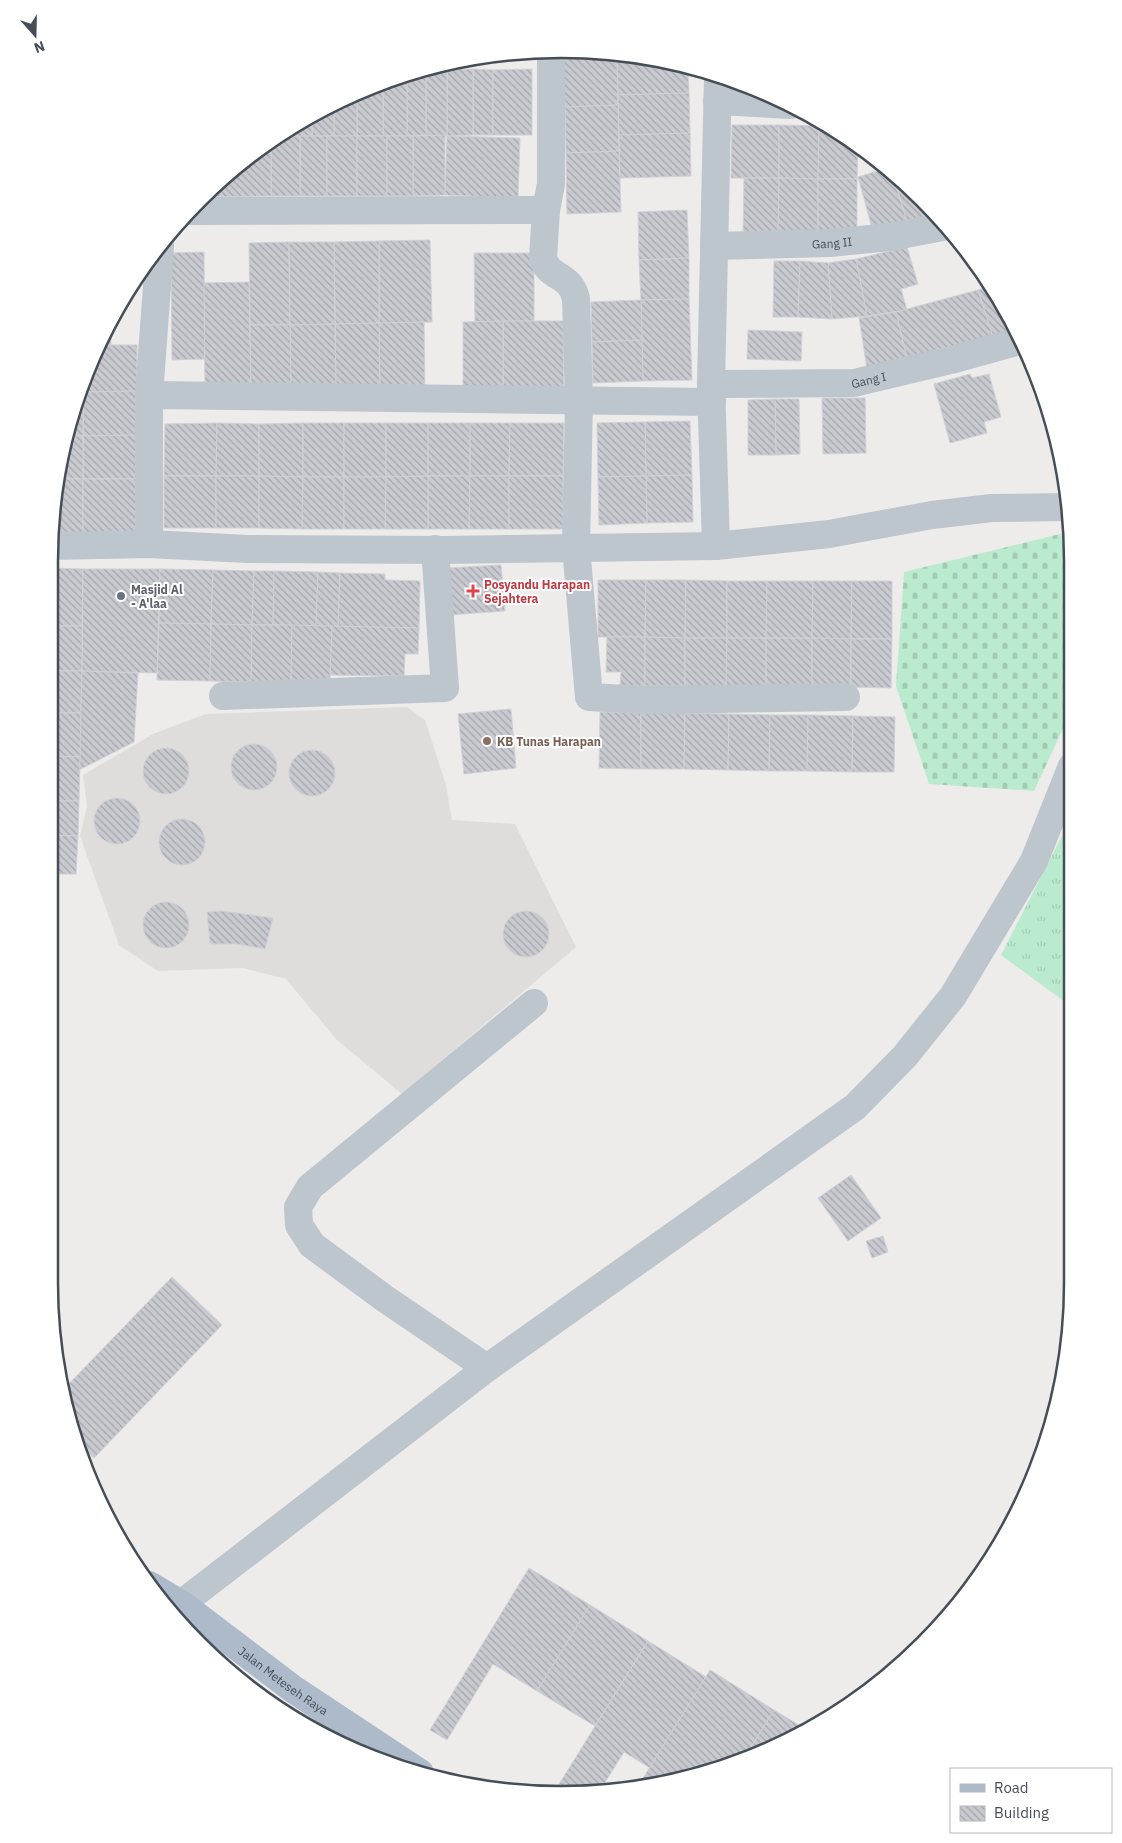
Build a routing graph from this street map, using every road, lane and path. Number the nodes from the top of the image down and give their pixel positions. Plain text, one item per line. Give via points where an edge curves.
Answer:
1 (551, 58) edge
2 (717, 88) edge
3 (757, 97) edge
4 (546, 210) junction
5 (199, 211) edge
6 (939, 228) edge
7 (714, 246) junction
8 (159, 258) edge
9 (1015, 342) edge
10 (712, 393) junction
11 (149, 395) junction
12 (579, 400) junction
13 (1061, 507) edge
14 (149, 544) junction
15 (58, 546) edge
16 (716, 546) junction
17 (576, 547) junction
18 (435, 549) junction
19 (223, 696) dead end
20 (846, 698) dead end
21 (1064, 786) edge
22 (534, 1003) dead end
23 (488, 1368) junction
24 (168, 1596) edge
25 (181, 1604) junction
26 (393, 1757) edge

1 - 4 street via 551,184
2 - 3 street
2 - 7 street
4 - 5 street
4 - 12 street via 545,264 568,281 576,299
6 - 7 street, Gang II via 830,243
7 - 10 street
8 - 11 street
9 - 10 street, Gang I via 854,383
10 - 12 street, Gang I
10 - 16 street
11 - 12 street, Gang I
11 - 14 street
12 - 17 street
13 - 16 street via 992,508 932,515 829,534
14 - 15 street
14 - 18 street via 248,549
16 - 17 street
17 - 18 street
17 - 20 street via 588,697 645,700
18 - 19 street via 445,688
21 - 23 street via 1034,861 953,996 905,1056 855,1107
22 - 23 street via 310,1187 298,1207 299,1225 312,1245
23 - 25 street
24 - 25 main road, Jalan Meteseh Raya
25 - 26 main road, Jalan Meteseh Raya via 293,1689

